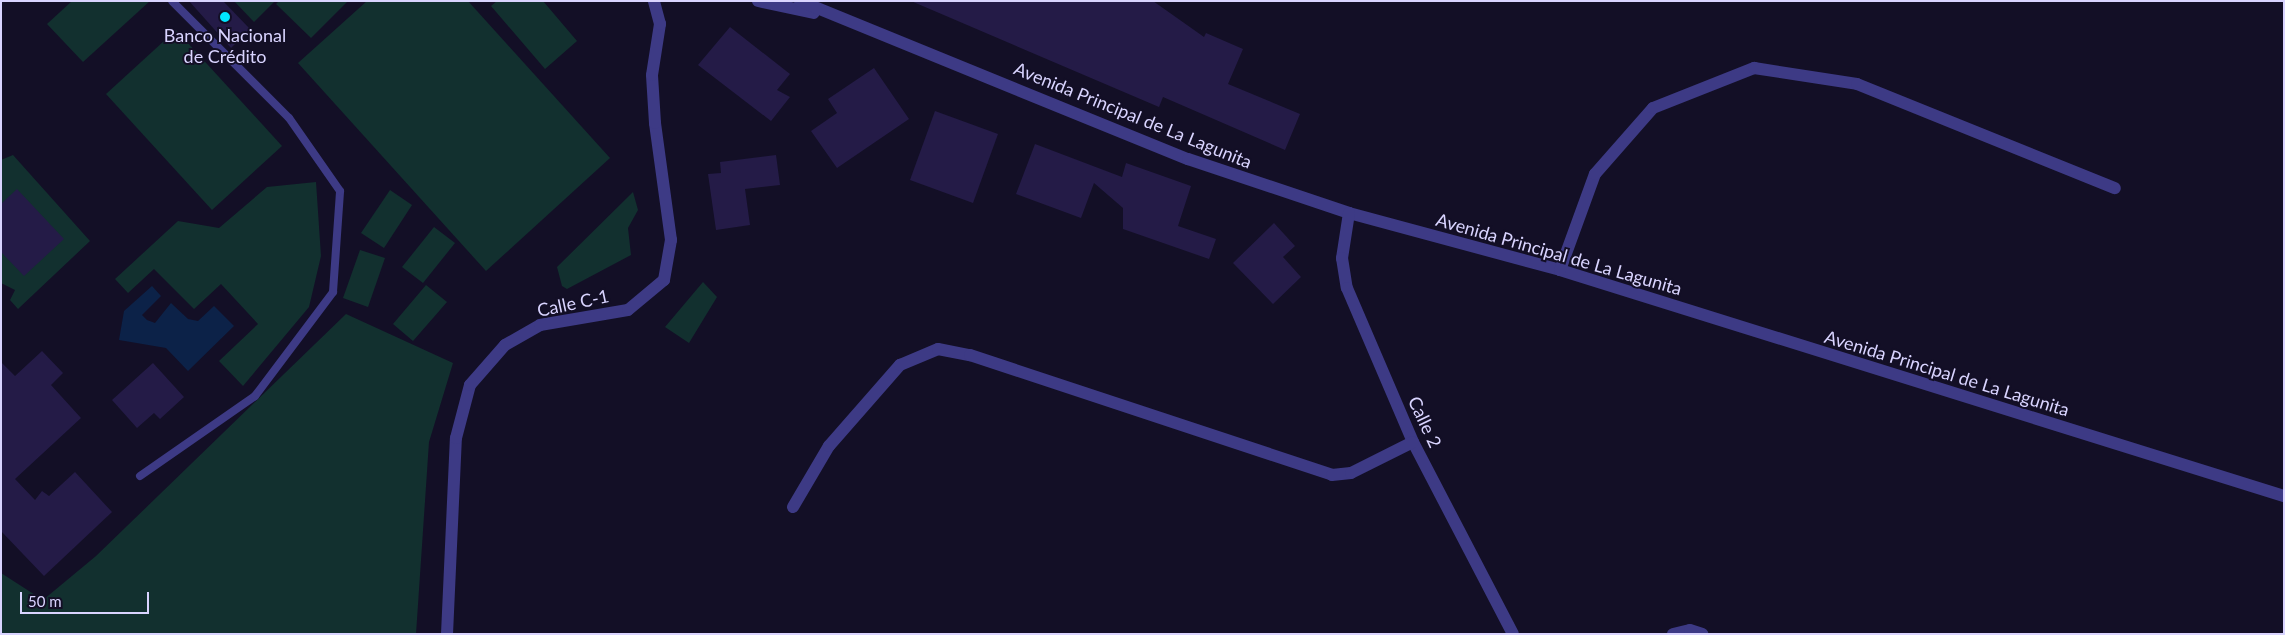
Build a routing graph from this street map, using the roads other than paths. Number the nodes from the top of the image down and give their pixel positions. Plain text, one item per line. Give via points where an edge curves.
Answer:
1 (172, 1) edge
2 (654, 1) edge
3 (758, 1) edge
4 (800, 1) edge
5 (835, 18) junction
6 (2115, 188) dead end
7 (1349, 214) junction
8 (1560, 270) junction
9 (1414, 442) junction
10 (140, 476) dead end
11 (2284, 496) edge
12 (793, 507) dead end
13 (447, 634) edge
14 (1513, 634) edge
15 (1673, 634) edge
16 (1702, 634) edge

1 - 10 lane via 289,118 340,191 332,292 255,396
2 - 13 street, Calle C-1 via 660,24 652,75 654,104 672,240 664,280 628,310 540,325 505,344 470,385 456,438
3 - 5 street, Avenida Principal de La Lagunita
4 - 5 street, Avenida Principal de La Lagunita
5 - 7 street, Avenida Principal de La Lagunita via 1188,159
6 - 8 street via 1857,84 1754,68 1653,108 1595,174
7 - 8 street, Avenida Principal de La Lagunita
7 - 9 street, Calle 2 via 1342,258 1348,288
8 - 11 street, Avenida Principal de La Lagunita
9 - 12 street via 1351,473 1332,475 970,355 938,349 900,365 829,446
9 - 14 street, Calle 2
15 - 16 street via 1690,630

